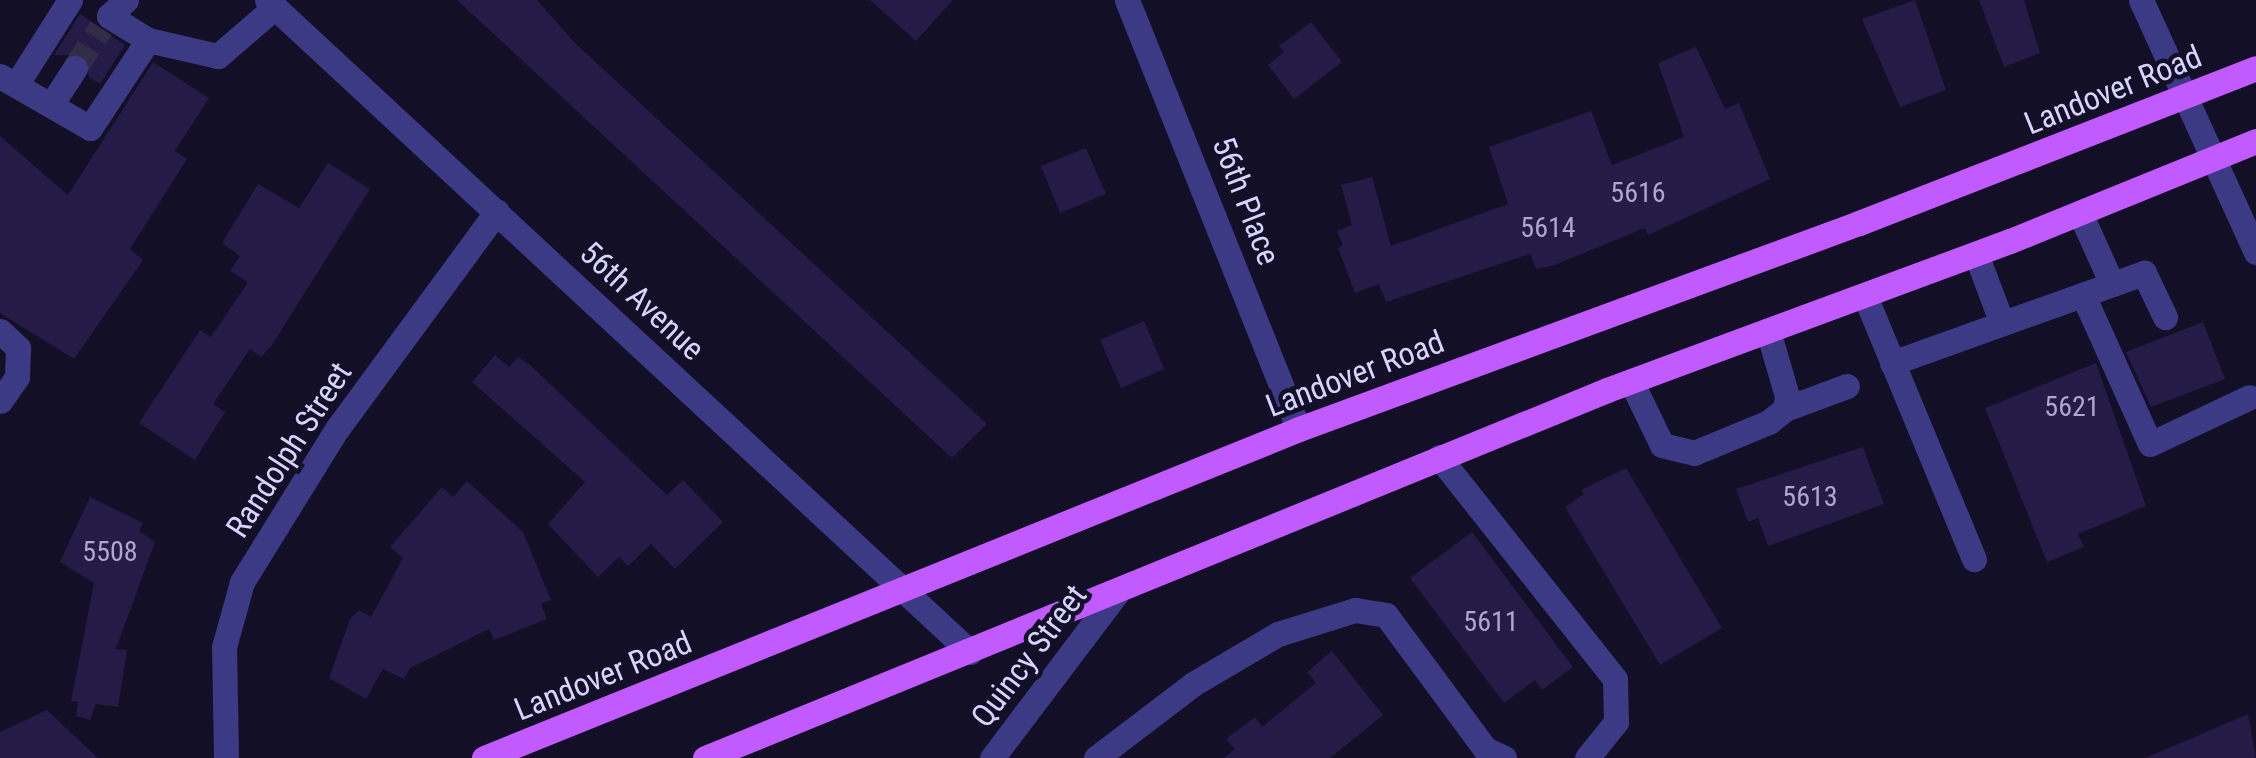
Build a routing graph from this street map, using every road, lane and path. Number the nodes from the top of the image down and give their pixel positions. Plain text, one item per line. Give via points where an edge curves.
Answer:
1 (70, 0) edge
2 (84, 0) edge
3 (2140, 0) edge
4 (271, 3) edge
5 (1135, 3) edge
6 (112, 15) edge
7 (148, 40) junction
8 (75, 68) tunnel mouth
9 (2256, 68) edge
10 (8, 80) edge
11 (2184, 98) junction
12 (51, 105) junction
13 (2256, 141) edge
14 (2212, 159) junction
15 (497, 210) junction
16 (2080, 213) junction
17 (2256, 252) edge
18 (1976, 254) junction
19 (2112, 284) junction
20 (2083, 295) junction
21 (1865, 296) junction
22 (2165, 316) dead end
23 (2002, 323) junction
24 (0, 331) edge
25 (1768, 332) junction
26 (1892, 363) junction
27 (1631, 381) junction
28 (1846, 386) dead end
29 (2250, 398) dead end
30 (0, 401) edge
31 (1784, 409) junction
32 (1299, 429) junction
33 (1439, 457) junction
34 (1974, 559) dead end
35 (906, 591) junction
36 (1117, 592) junction
37 (970, 652) junction
38 (226, 758) edge
39 (484, 758) edge
40 (705, 758) edge
41 (992, 758) edge
42 (1096, 758) edge
43 (1504, 758) edge
44 (1587, 758) edge

1 - 10 street
2 - 6 street
3 - 11 street
4 - 7 street via 218,56
4 - 15 street, 56th Avenue
5 - 32 street, 56th Place
6 - 7 street
7 - 12 street via 90,128
8 - 12 street
9 - 11 main road, Landover Road
10 - 12 street
11 - 14 street
11 - 32 main road, Landover Road
13 - 14 main road
14 - 16 main road
14 - 17 street
15 - 35 street, 56th Avenue
15 - 38 street, Randolph Street via 338,429 242,582 224,647
16 - 18 main road
16 - 19 street
18 - 21 main road
18 - 23 street
19 - 20 street
19 - 22 street via 2144,273
20 - 23 street
20 - 29 street via 2150,444
21 - 25 main road
21 - 26 street
23 - 26 street
24 - 30 street via 18,348 18,377
25 - 27 main road
25 - 31 street via 1787,396
26 - 34 street
27 - 31 street via 1662,445 1682,455 1769,422
27 - 33 main road
28 - 31 street
32 - 35 main road, Landover Road
33 - 36 main road
33 - 44 street via 1615,679 1616,722
35 - 37 street, 56th Avenue
35 - 39 main road, Landover Road
36 - 37 main road
36 - 41 street, Quincy Street
37 - 40 main road
42 - 43 street via 1193,684 1278,634 1354,610 1386,615 1485,749

